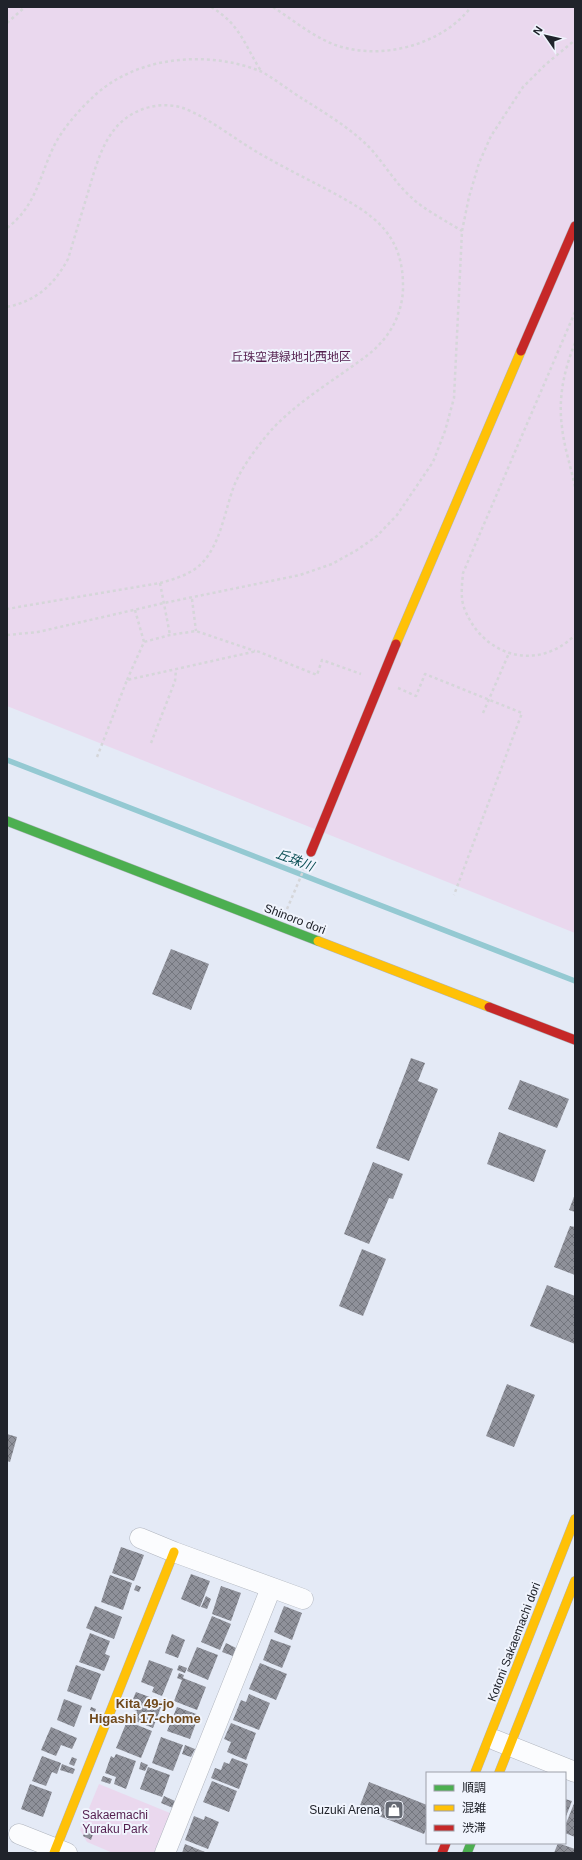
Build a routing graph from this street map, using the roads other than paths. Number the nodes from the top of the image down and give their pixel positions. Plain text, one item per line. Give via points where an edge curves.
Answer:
1 (575, 226) edge
2 (7, 821) edge
3 (310, 852) dead end
4 (575, 1040) edge
5 (575, 1519) edge
6 (140, 1538) dead end
7 (174, 1552) junction
8 (575, 1581) edge
9 (271, 1588) junction
10 (303, 1599) dead end
11 (490, 1737) junction
12 (510, 1746) junction
13 (475, 1772) edge
14 (499, 1772) edge
15 (575, 1772) edge
16 (19, 1834) dead end
17 (59, 1851) edge
18 (165, 1853) edge

1 - 3 street via 383,674
2 - 4 street, Shinoro dori
5 - 11 street, Kotoni Sakaemachi dori
6 - 7 street
7 - 9 street
7 - 17 street
8 - 12 street
9 - 10 street
9 - 18 street
11 - 12 street
11 - 13 street, Kotoni Sakaemachi dori
12 - 14 street
12 - 15 street
16 - 17 street

